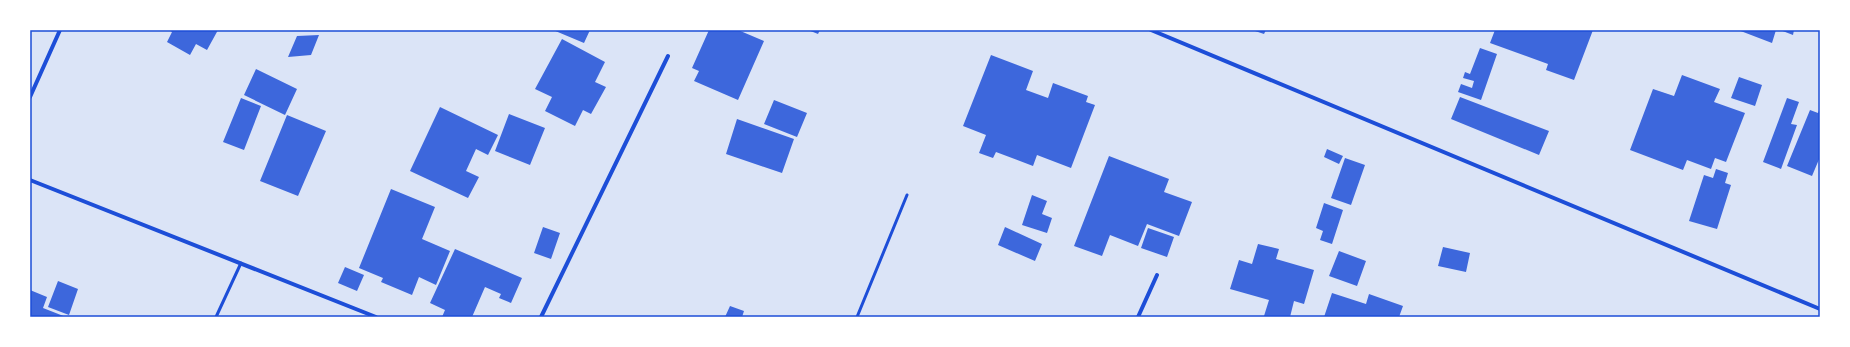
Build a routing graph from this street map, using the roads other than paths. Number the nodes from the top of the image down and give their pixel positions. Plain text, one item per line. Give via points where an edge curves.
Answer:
1 (60, 30) edge
2 (1151, 30) edge
3 (668, 56) dead end
4 (30, 97) edge
5 (30, 180) edge
6 (907, 195) dead end
7 (241, 263) junction
8 (1157, 275) dead end
9 (1820, 309) edge
10 (216, 317) edge
11 (376, 317) edge
12 (541, 317) edge
13 (857, 317) edge
14 (1138, 317) edge

1 - 4 street
2 - 9 street
3 - 12 street
5 - 7 street
6 - 13 lane
7 - 10 lane
7 - 11 street
8 - 14 street

